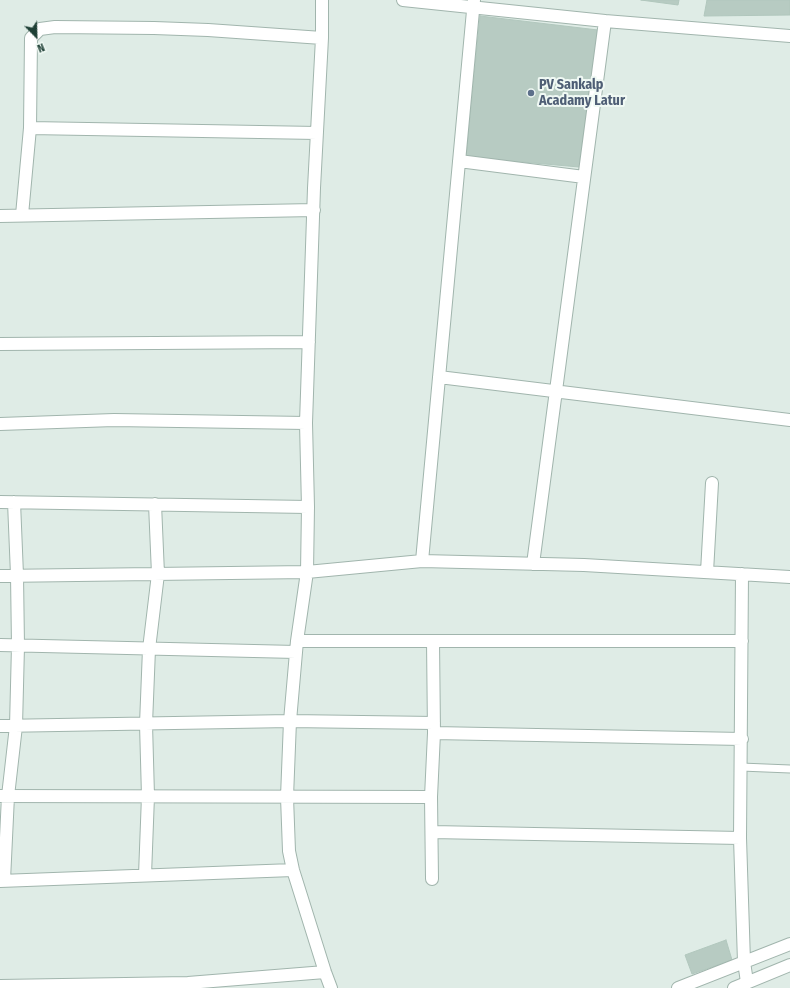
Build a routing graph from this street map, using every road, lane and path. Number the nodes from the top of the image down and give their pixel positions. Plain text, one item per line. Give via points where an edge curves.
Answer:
1 (322, 0) edge
2 (402, 0) edge
3 (474, 4) edge
4 (605, 21) junction
5 (790, 36) edge
6 (322, 38) junction
7 (30, 128) junction
8 (317, 133) junction
9 (459, 161) junction
10 (584, 177) junction
11 (314, 210) junction
12 (22, 215) junction
13 (0, 216) edge
14 (309, 342) junction
15 (0, 344) edge
16 (438, 377) junction
17 (556, 391) junction
18 (790, 420) edge
19 (306, 422) junction
20 (0, 424) edge
21 (712, 483) dead end
22 (0, 502) edge
23 (14, 502) junction
24 (155, 504) junction
25 (308, 506) junction
26 (422, 561) junction
27 (533, 564) junction
28 (307, 572) junction
29 (707, 572) junction
30 (158, 574) junction
31 (742, 574) junction
32 (0, 576) edge
33 (17, 576) junction
34 (790, 577) edge
35 (433, 641) junction
36 (742, 641) junction
37 (0, 645) edge
38 (18, 646) junction
39 (296, 647) junction
40 (149, 649) junction
41 (290, 721) junction
42 (146, 724) junction
43 (0, 726) edge
44 (16, 726) junction
45 (434, 728) junction
46 (742, 739) junction
47 (742, 767) junction
48 (790, 769) edge
49 (4, 796) edge
50 (148, 796) junction
51 (287, 797) junction
52 (431, 797) junction
53 (432, 832) junction
54 (740, 838) junction
55 (293, 870) junction
56 (145, 875) junction
57 (432, 879) dead end
58 (2, 881) edge
59 (790, 944) edge
60 (744, 962) junction
61 (790, 966) edge
62 (325, 972) junction
63 (747, 982) junction
64 (189, 985) edge
65 (0, 986) edge
66 (331, 988) edge
67 (678, 988) edge
68 (734, 988) edge

1 - 6 street
2 - 3 street
3 - 4 street
3 - 9 street
4 - 5 street
4 - 10 street
6 - 7 street via 154,28 40,29 31,38
6 - 8 street
7 - 8 street
7 - 12 street
8 - 11 street
9 - 10 street
9 - 16 street
10 - 17 street
11 - 12 street
11 - 14 street
12 - 13 street
14 - 15 street
14 - 19 street
16 - 17 street
16 - 26 street
17 - 18 street
17 - 27 street
19 - 20 street via 114,420
19 - 25 street
21 - 29 street
22 - 23 street
23 - 24 street
23 - 33 street
24 - 25 street
24 - 30 street
25 - 28 street
26 - 27 street
26 - 28 street
27 - 29 street
28 - 30 street
28 - 39 street
29 - 31 street
30 - 33 street
30 - 40 street
31 - 34 street
31 - 36 street
32 - 33 street
33 - 38 street
35 - 36 street
35 - 39 street
35 - 45 street
36 - 46 street
37 - 38 street
38 - 40 street
38 - 44 street
39 - 40 street
39 - 41 street
40 - 42 street
41 - 42 street
41 - 45 street
41 - 51 street
42 - 44 street
42 - 50 street
43 - 44 street
44 - 49 street
45 - 46 street
45 - 52 street
46 - 47 street
47 - 48 lane
47 - 54 street
49 - 50 street
49 - 58 street
50 - 51 street
50 - 56 street
51 - 52 street
51 - 55 street via 289,851
52 - 53 street
53 - 54 street
53 - 57 street
54 - 60 street
55 - 56 street
55 - 62 street
56 - 58 street
59 - 60 street
60 - 63 street
60 - 67 street
61 - 63 street
62 - 64 street
62 - 66 street
63 - 68 street
64 - 65 street

